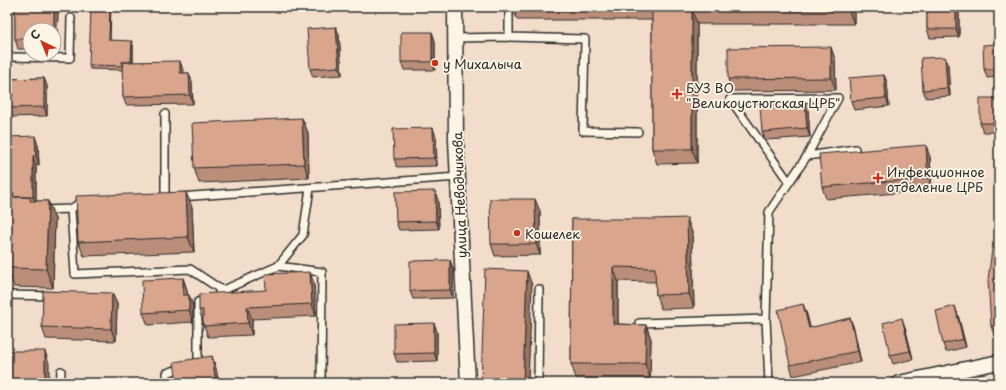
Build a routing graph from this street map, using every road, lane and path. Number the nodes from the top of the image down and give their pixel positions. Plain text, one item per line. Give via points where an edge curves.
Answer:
1 (455, 7) edge
2 (509, 7) edge
3 (71, 18) dead end
4 (509, 37) junction
5 (455, 38) junction
6 (7, 57) edge
7 (165, 114) dead end
8 (638, 132) dead end
9 (855, 149) edge
10 (807, 156) junction
11 (458, 177) junction
12 (789, 182) junction
13 (310, 188) junction
14 (90, 200) edge
15 (72, 209) junction
16 (36, 210) edge
17 (278, 266) junction
18 (540, 289) dead end
19 (223, 291) junction
20 (7, 295) edge
21 (62, 296) edge
22 (766, 319) junction
23 (639, 323) edge
24 (999, 362) edge
25 (61, 371) dead end
26 (60, 383) edge
27 (167, 383) edge
28 (321, 383) edge
29 (468, 383) edge
30 (538, 383) edge
31 (769, 383) edge
32 (899, 383) edge

1 - 5 street, улица Неводчикова
2 - 4 lane
3 - 6 lane via 70,58
4 - 5 lane
4 - 8 lane via 585,39 583,131
5 - 11 street, улица Неводчикова
7 - 13 lane via 161,198
9 - 10 lane
10 - 12 lane
10 - 12 lane via 838,98 730,99
11 - 13 lane
11 - 29 street, улица Неводчикова
12 - 22 lane via 769,212
13 - 17 lane via 303,235
14 - 15 lane via 82,201
15 - 16 lane
15 - 19 lane via 75,274 190,269
17 - 19 lane
17 - 28 lane via 322,272
18 - 30 lane
19 - 27 lane via 198,302 198,362 167,373
20 - 21 lane
22 - 23 lane
22 - 31 lane
24 - 32 street
25 - 26 lane

